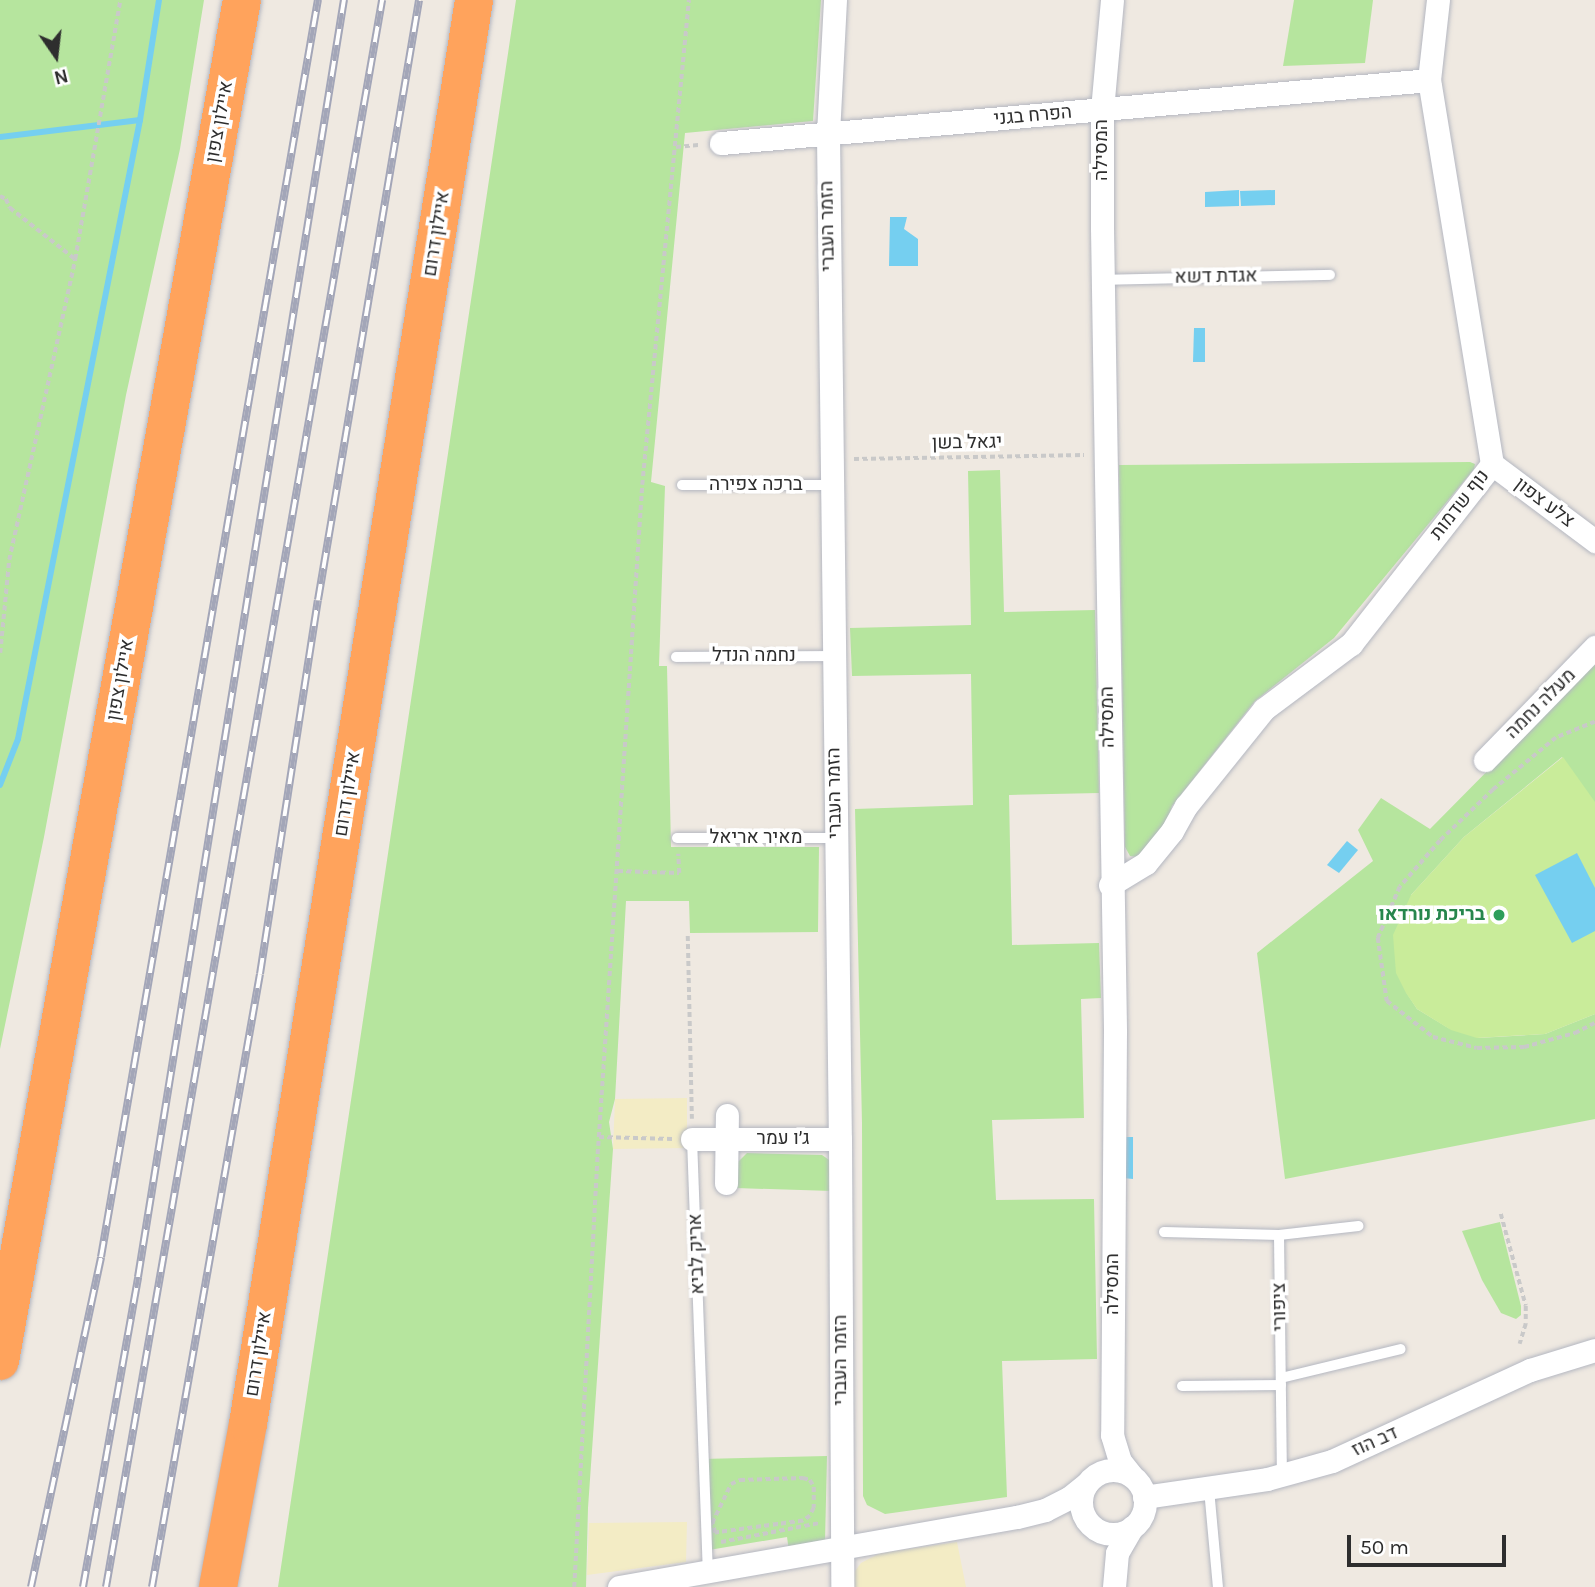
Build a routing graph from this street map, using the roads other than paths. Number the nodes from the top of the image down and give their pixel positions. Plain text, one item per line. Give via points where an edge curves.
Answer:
1 (242, 0) edge
2 (474, 0) edge
3 (835, 0) edge
4 (1112, 0) edge
5 (1438, 0) edge
6 (1430, 80) junction
7 (1102, 110) junction
8 (828, 135) junction
9 (721, 143) dead end
10 (1331, 275) dead end
11 (1102, 280) junction
12 (1492, 464) junction
13 (682, 485) dead end
14 (831, 485) junction
15 (1595, 541) edge
16 (1595, 647) edge
17 (832, 656) junction
18 (676, 657) dead end
19 (1485, 760) dead end
20 (677, 838) road end
21 (836, 838) junction
22 (1110, 886) junction
23 (50, 1081) junction
24 (727, 1115) dead end
25 (692, 1139) joint
26 (727, 1139) junction
27 (840, 1139) junction
28 (726, 1184) dead end
29 (1358, 1226) dead end
30 (1164, 1232) dead end
31 (1279, 1236) junction
32 (0, 1306) edge
33 (1401, 1349) dead end
34 (1595, 1350) edge
35 (0, 1361) edge
36 (1281, 1382) junction
37 (1182, 1386) dead end
38 (248, 1424) junction
39 (1112, 1435) junction
40 (1131, 1475) junction
41 (1282, 1476) junction
42 (1090, 1480) junction
43 (1209, 1489) junction
44 (1144, 1497) junction
45 (1017, 1517) junction
46 (1093, 1527) junction
47 (1132, 1527) junction
48 (843, 1548) junction
49 (708, 1572) junction
50 (1114, 1582) edge
51 (218, 1587) edge
52 (226, 1587) edge
53 (619, 1587) edge
54 (842, 1587) edge
55 (1218, 1587) edge

1 - 23 highway, איילון צפון
2 - 38 highway, איילון דרום
3 - 8 street, הזמר העברי
4 - 7 street, המסילה
5 - 6 street, נוף שדמות
6 - 7 street, הפרח בגני
6 - 12 street, נוף שדמות
7 - 8 street, הפרח בגני
7 - 11 street, המסילה
8 - 9 street, הפרח בגני
8 - 14 street, הזמר העברי
10 - 11 lane, אגדת דשא
11 - 22 street, המסילה
12 - 15 street, צלע צפון
12 - 22 street, נוף שדמות via 1351,644 1264,709 1146,863
13 - 14 lane, ברכה צפירה
14 - 17 street, הזמר העברי
16 - 19 street, מעלה נחמה
17 - 18 lane, נחמה הנדל
17 - 21 street, הזמר העברי
20 - 21 lane, מאיר אריאל
21 - 27 street, הזמר העברי
22 - 39 street, המסילה via 1115,1032
23 - 32 highway
23 - 35 highway, איילון צפון
24 - 26 street
25 - 26 street, ג׳ו עמר
25 - 49 lane, אריק לביא
26 - 27 street, ג׳ו עמר
26 - 28 street
27 - 48 street, הזמר העברי
29 - 31 lane
30 - 31 lane
31 - 36 lane, ציפורי
33 - 36 lane
34 - 41 street, דב הוז via 1530,1370 1332,1461
36 - 37 lane
36 - 41 lane, ציפורי
38 - 51 highway, איילון דרום
38 - 52 highway
39 - 40 street, המסילה via 1120,1461
39 - 42 street, המסילה via 1103,1463
40 - 42 street via 1112,1470
40 - 44 street
41 - 43 street, דב הוז
42 - 45 street via 1069,1498
42 - 46 street via 1080,1503
43 - 44 street, דב הוז
43 - 55 lane
44 - 47 street via 1144,1510
45 - 46 street via 1070,1518
45 - 48 street
46 - 47 street via 1113,1534
46 - 50 street
47 - 50 street via 1117,1553
48 - 49 street
48 - 54 street, הזמר העברי
49 - 53 street

